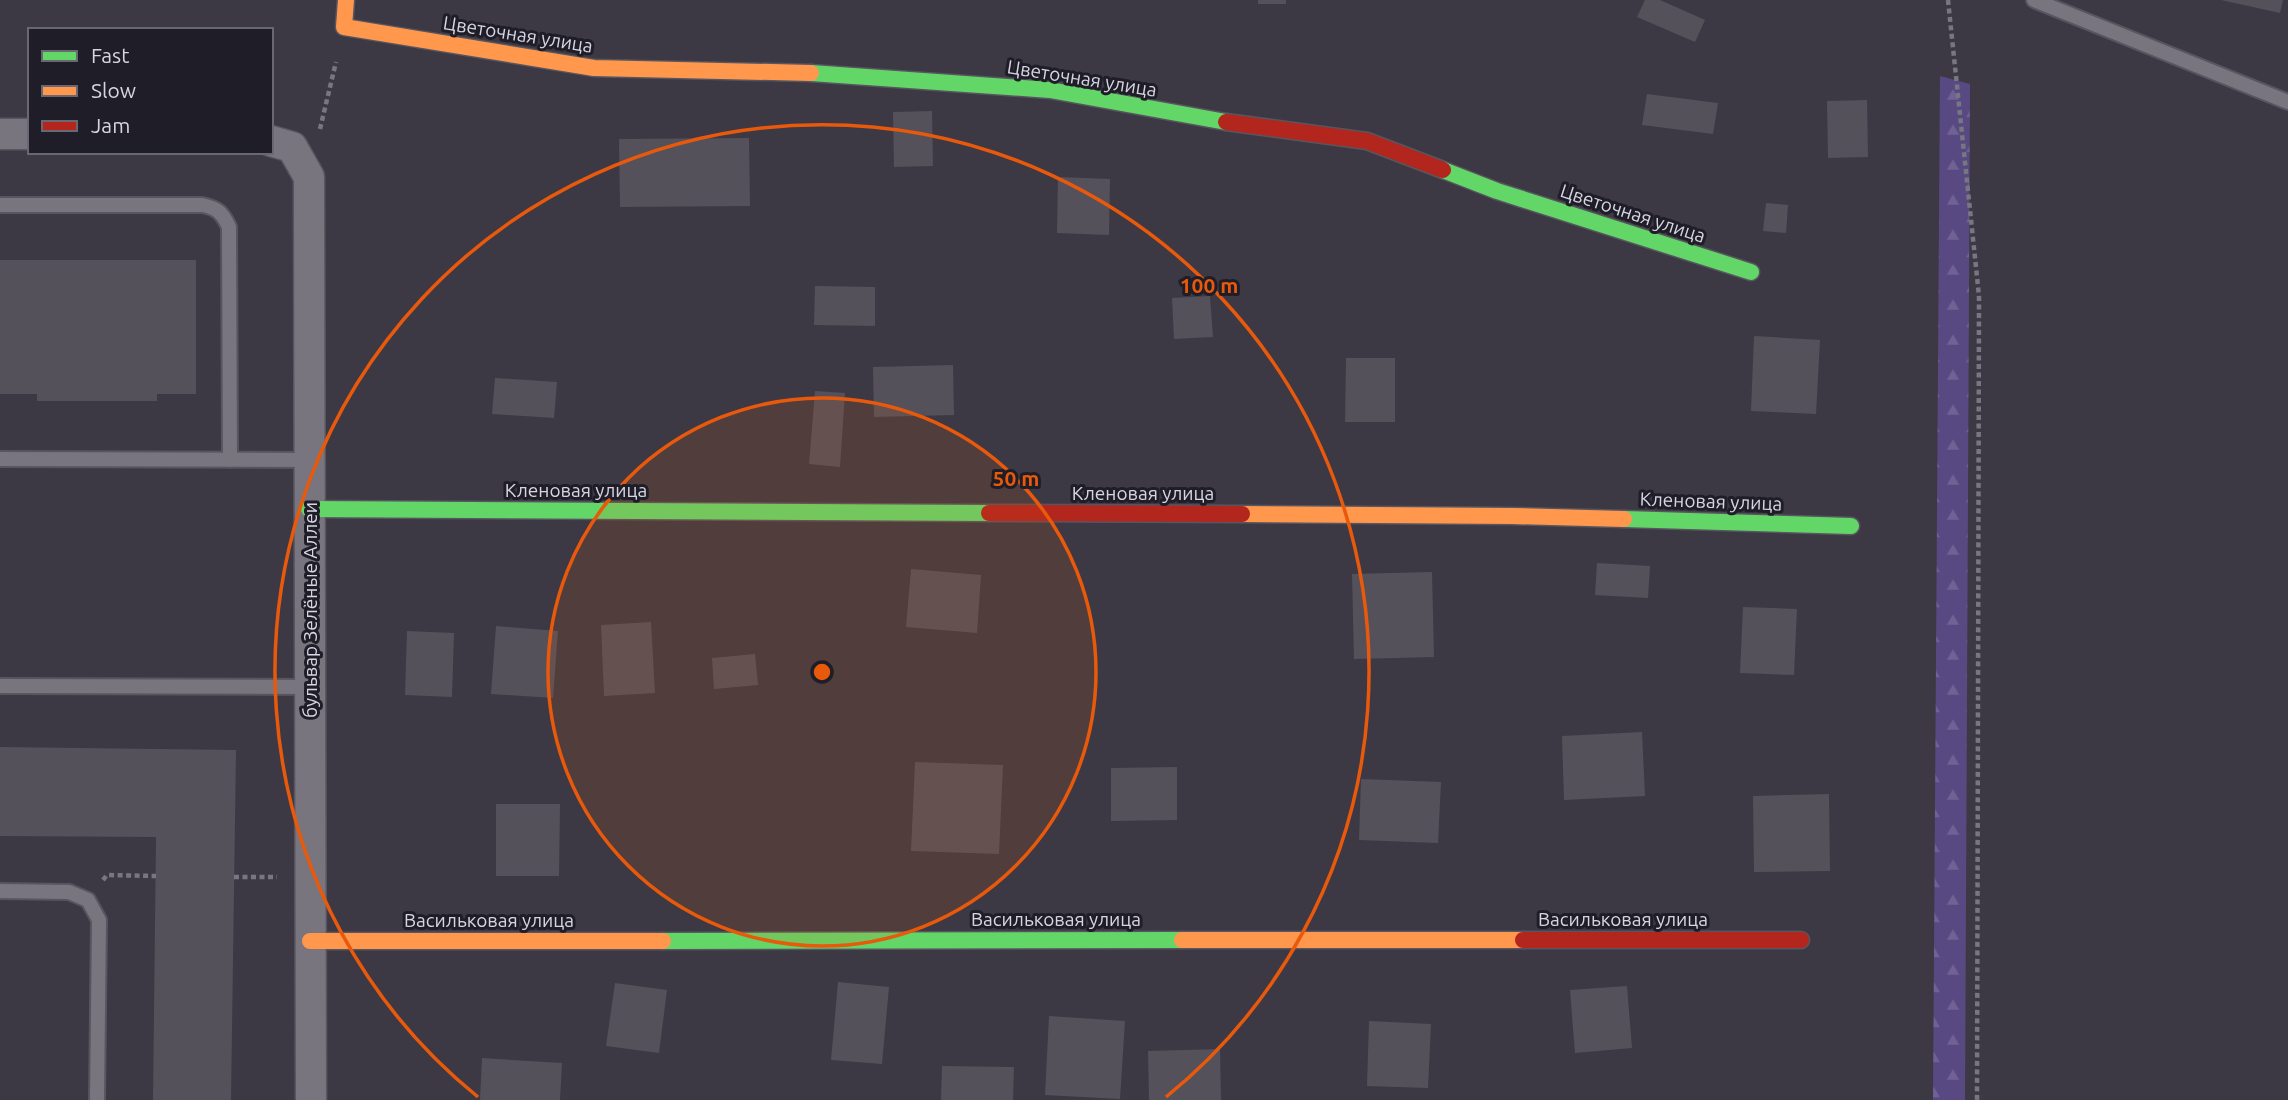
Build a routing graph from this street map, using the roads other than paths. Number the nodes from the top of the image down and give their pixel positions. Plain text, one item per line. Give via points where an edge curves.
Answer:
1 (346, 0) edge
2 (2034, 0) edge
3 (2288, 102) edge
4 (0, 134) edge
5 (28, 134) edge
6 (273, 142) edge
7 (0, 205) edge
8 (1751, 272) dead end
9 (0, 459) edge
10 (230, 460) junction
11 (309, 460) junction
12 (309, 509) junction
13 (1851, 526) dead end
14 (0, 686) edge
15 (310, 687) junction
16 (0, 891) edge
17 (1801, 940) dead end
18 (310, 941) junction
19 (97, 1100) edge
20 (311, 1100) edge

1 - 8 street, Цветочная улица via 344,27 594,68 828,73 1050,90 1197,118 1367,141 1497,191
2 - 3 lane
4 - 5 street
6 - 11 street, бульвар Зелёные Аллеи via 292,147 309,177
7 - 10 lane via 202,205 215,207 223,215 229,227
9 - 10 lane
10 - 11 lane
11 - 12 street, бульвар Зелёные Аллеи
12 - 13 street, Кленовая улица via 1513,516
12 - 15 street, бульвар Зелёные Аллеи
14 - 15 lane
15 - 18 street, бульвар Зелёные Аллеи
16 - 19 lane via 69,892 88,900 99,920
17 - 18 street, Васильковая улица
18 - 20 street, бульвар Зелёные Аллеи

